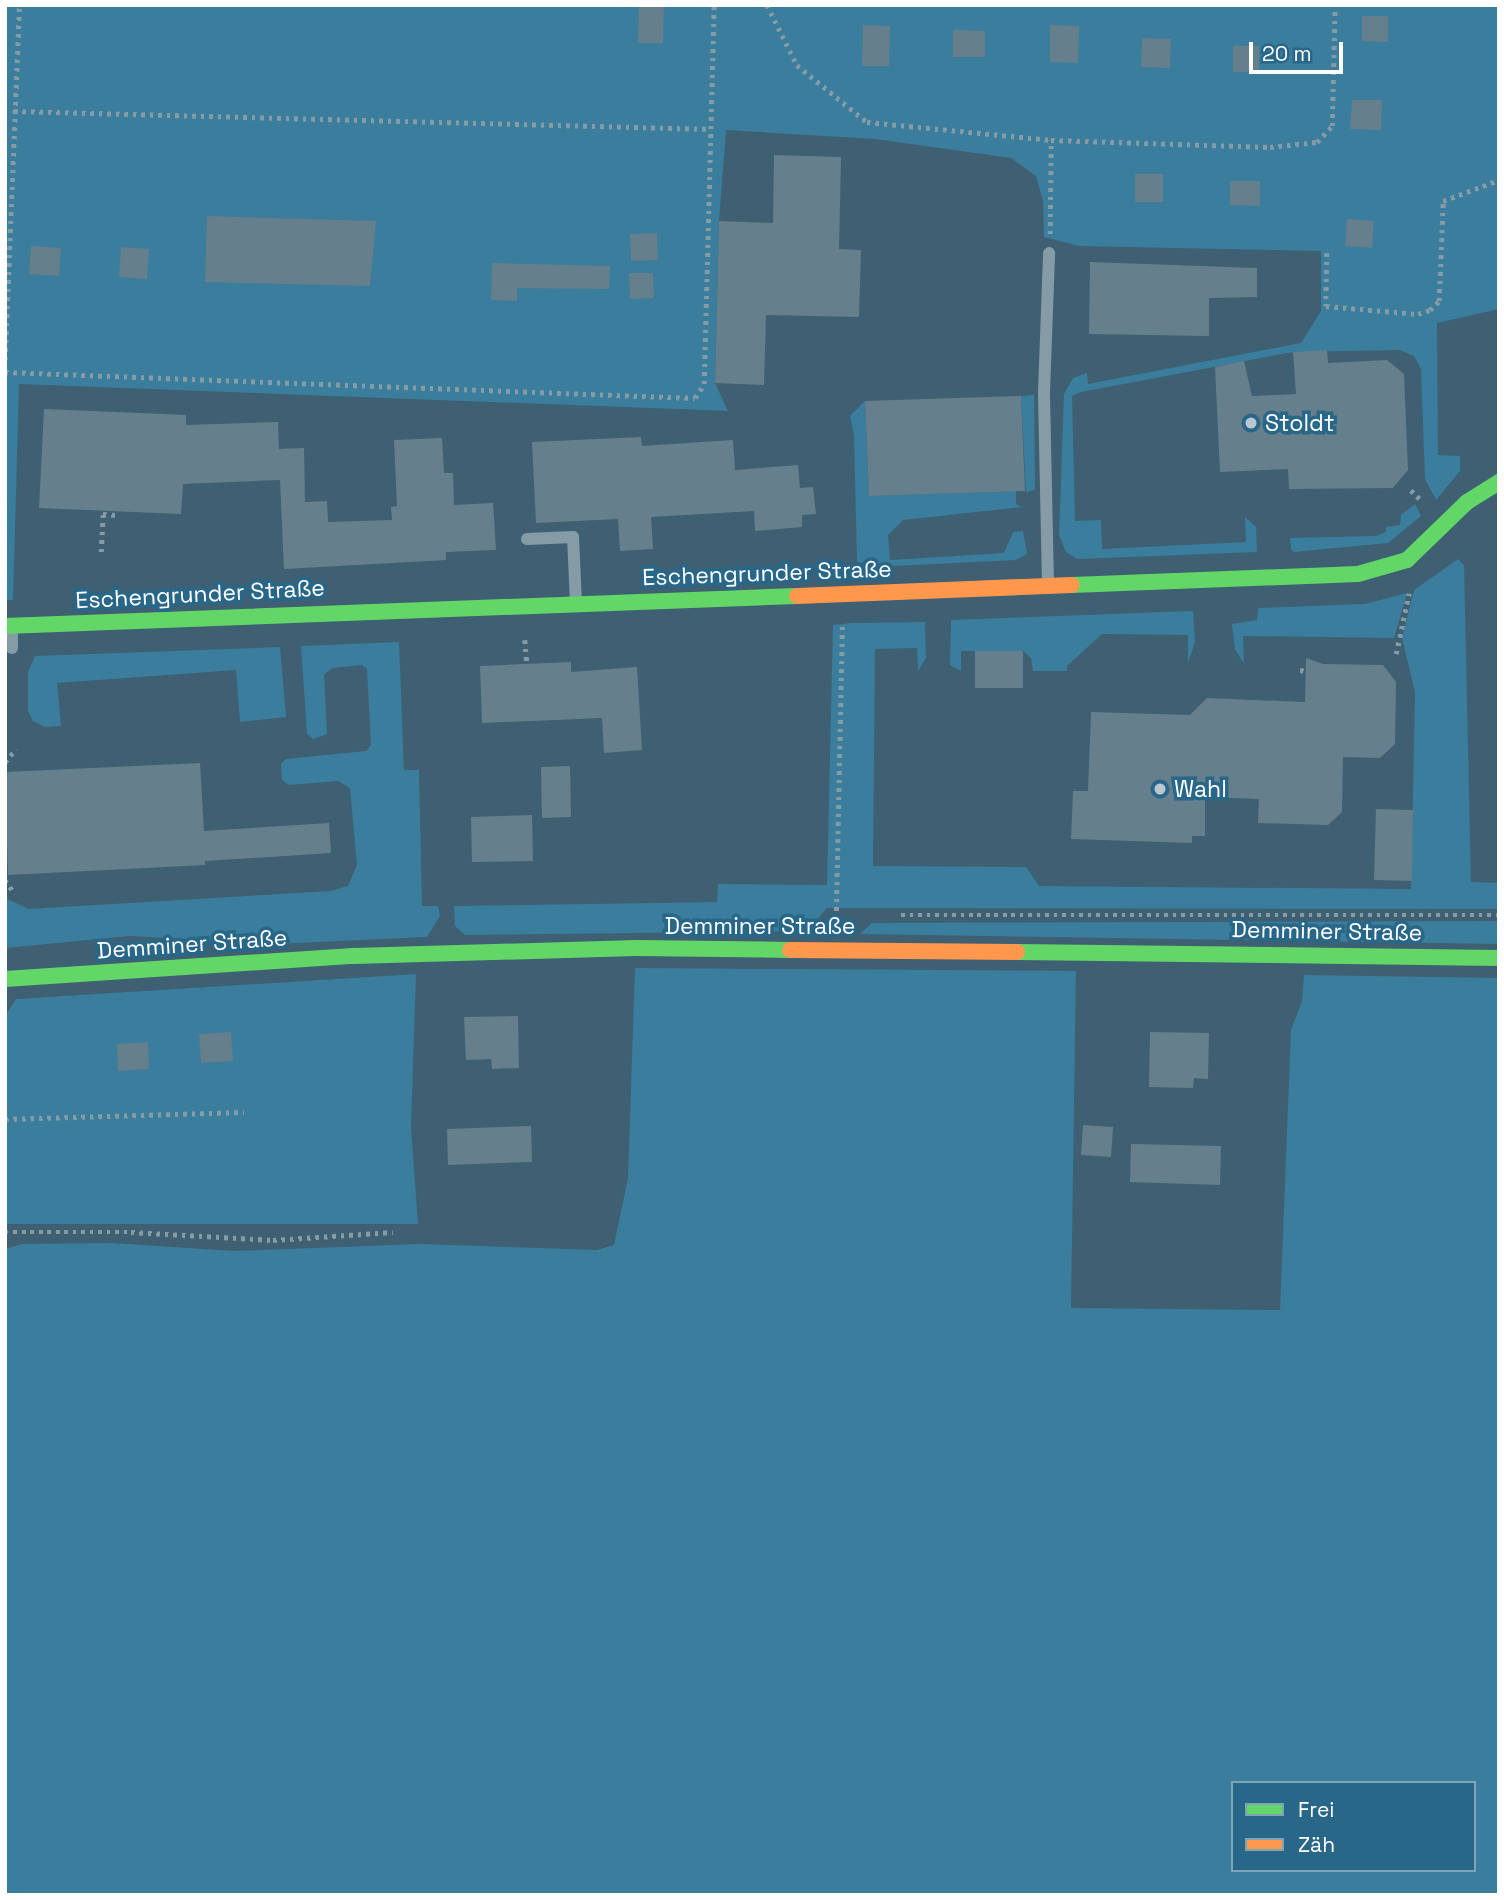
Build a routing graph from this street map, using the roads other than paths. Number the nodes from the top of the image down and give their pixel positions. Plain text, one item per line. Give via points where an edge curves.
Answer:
1 (1049, 253) road end
2 (1499, 482) edge
3 (557, 522) dead end
4 (558, 537) junction
5 (527, 539) dead end
6 (1048, 586) junction
7 (576, 602) junction
8 (9, 626) edge
9 (12, 648) dead end
10 (1499, 958) edge
11 (13, 978) edge

1 - 6 lane via 1044,392
2 - 6 street, Eschengrunder Straße via 1466,502 1407,559 1385,569 1358,574
3 - 4 lane
4 - 5 lane
4 - 7 lane via 573,537
6 - 7 street, Eschengrunder Straße
7 - 8 street, Eschengrunder Straße
8 - 9 lane
10 - 11 street, Demminer Straße via 636,948 366,956

